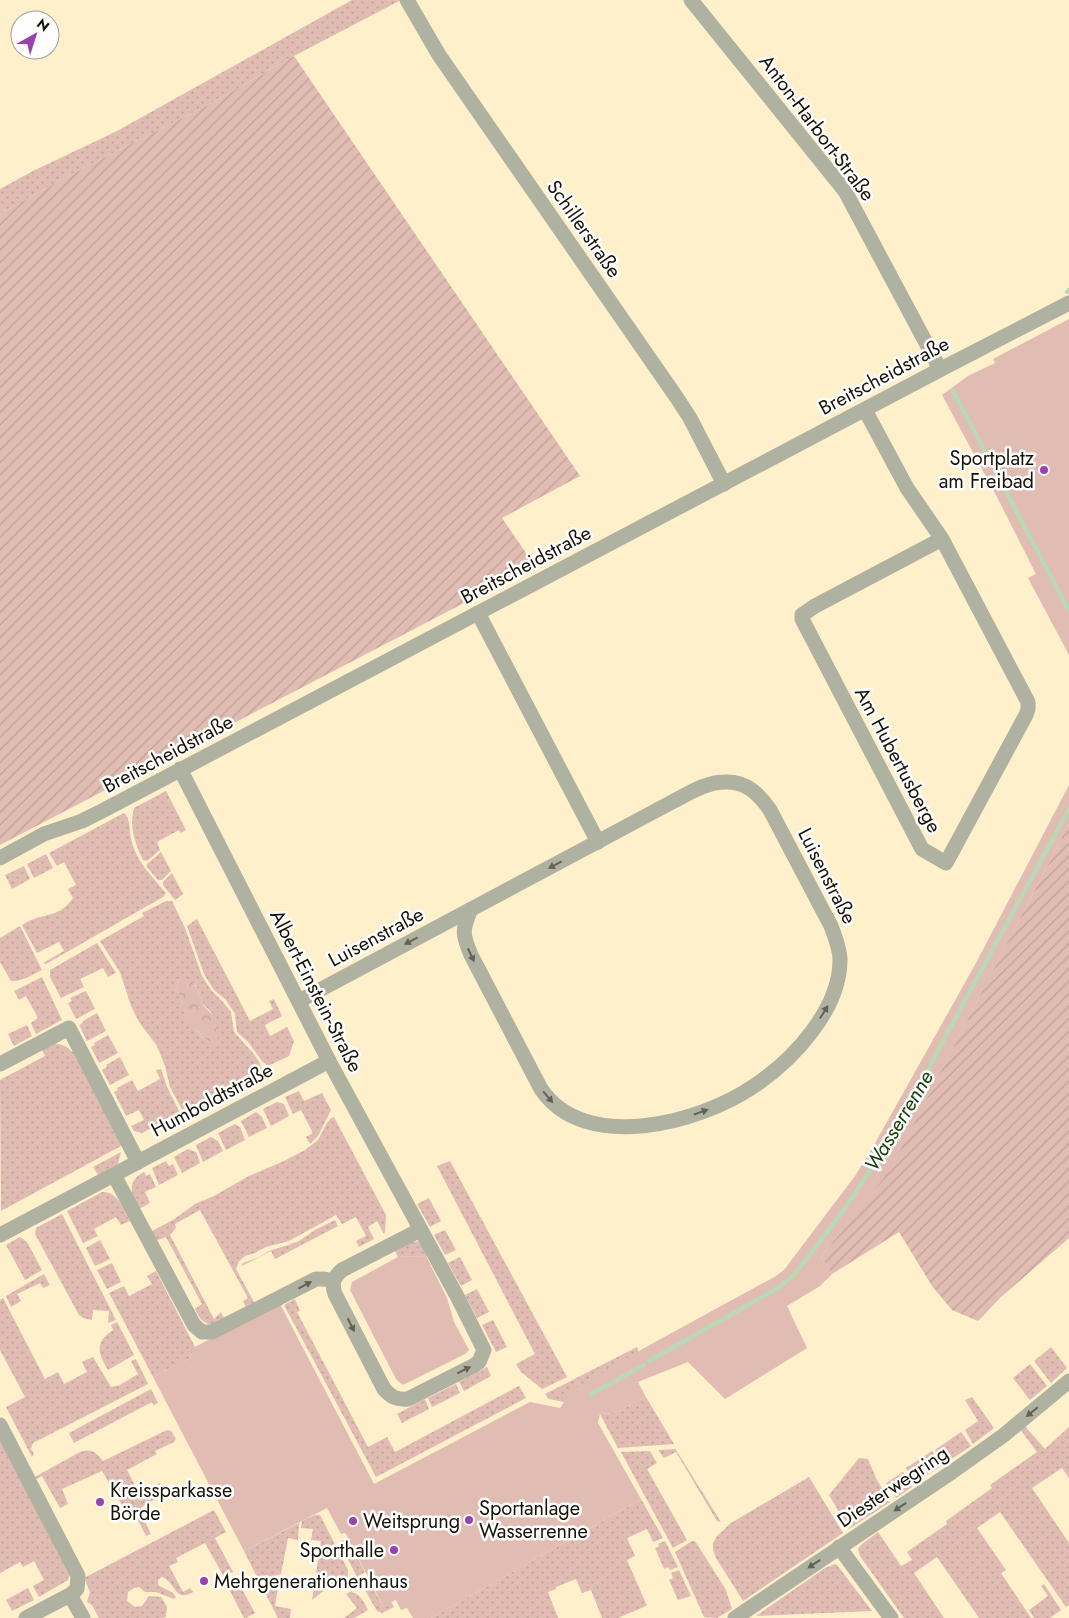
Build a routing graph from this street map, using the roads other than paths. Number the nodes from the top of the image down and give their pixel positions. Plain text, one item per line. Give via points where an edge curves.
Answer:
1 (407, 0) edge
2 (691, 0) edge
3 (1069, 303) edge
4 (940, 370) junction
5 (865, 410) junction
6 (724, 484) junction
7 (942, 539) junction
8 (478, 614) junction
9 (180, 770) junction
10 (598, 842) junction
11 (0, 858) edge
12 (471, 909) junction
13 (299, 1001) junction
14 (329, 1061) junction
15 (0, 1064) edge
16 (138, 1162) junction
17 (114, 1175) junction
18 (420, 1230) junction
19 (0, 1235) edge
20 (333, 1281) junction
21 (1069, 1381) edge
22 (0, 1425) edge
23 (839, 1548) junction
24 (70, 1595) junction
25 (26, 1618) edge
26 (83, 1618) edge
27 (735, 1618) edge
28 (891, 1618) edge

1 - 6 street, Schillerstraße via 439,55 677,398
2 - 4 street, Anton-Harbort-Straße via 845,191
3 - 4 street, Breitscheidstraße
4 - 5 street, Breitscheidstraße
5 - 6 street, Breitscheidstraße
5 - 7 street, Am Hubertusberge via 907,488
6 - 8 street, Breitscheidstraße
7 - 7 street, Am Hubertusberge via 1028,702 1028,709 946,863 922,849 802,619 805,611
8 - 9 street, Breitscheidstraße
8 - 10 street
9 - 11 street, Breitscheidstraße via 82,821 44,834
9 - 13 street, Albert-Einstein-Straße
10 -> 12 street, Luisenstraße
12 -> 10 street, Luisenstraße via 463,936 471,955 541,1089 560,1109 586,1122 635,1126 685,1118 753,1087 790,1057 814,1027 834,992 840,960 831,926 770,810 749,787 737,782 717,783 696,790
12 -> 13 street, Luisenstraße
13 - 14 street, Albert-Einstein-Straße
14 - 16 street, Humboldtstraße
14 - 18 street, Albert-Einstein-Straße
15 - 16 street via 69,1028
16 - 17 street, Humboldtstraße
17 - 19 street, Humboldtstraße
17 -> 20 street via 186,1312 202,1332 212,1332 316,1279
18 - 20 street via 342,1270
20 -> 18 street, Albert-Einstein-Straße via 334,1294 368,1359 384,1389 394,1397 408,1399 473,1366 484,1350
21 -> 23 street, Diesterwegring via 1004,1435
22 - 24 street via 78,1576 77,1588
23 -> 27 street, Diesterwegring
23 - 28 street
24 - 25 street
24 - 26 street

